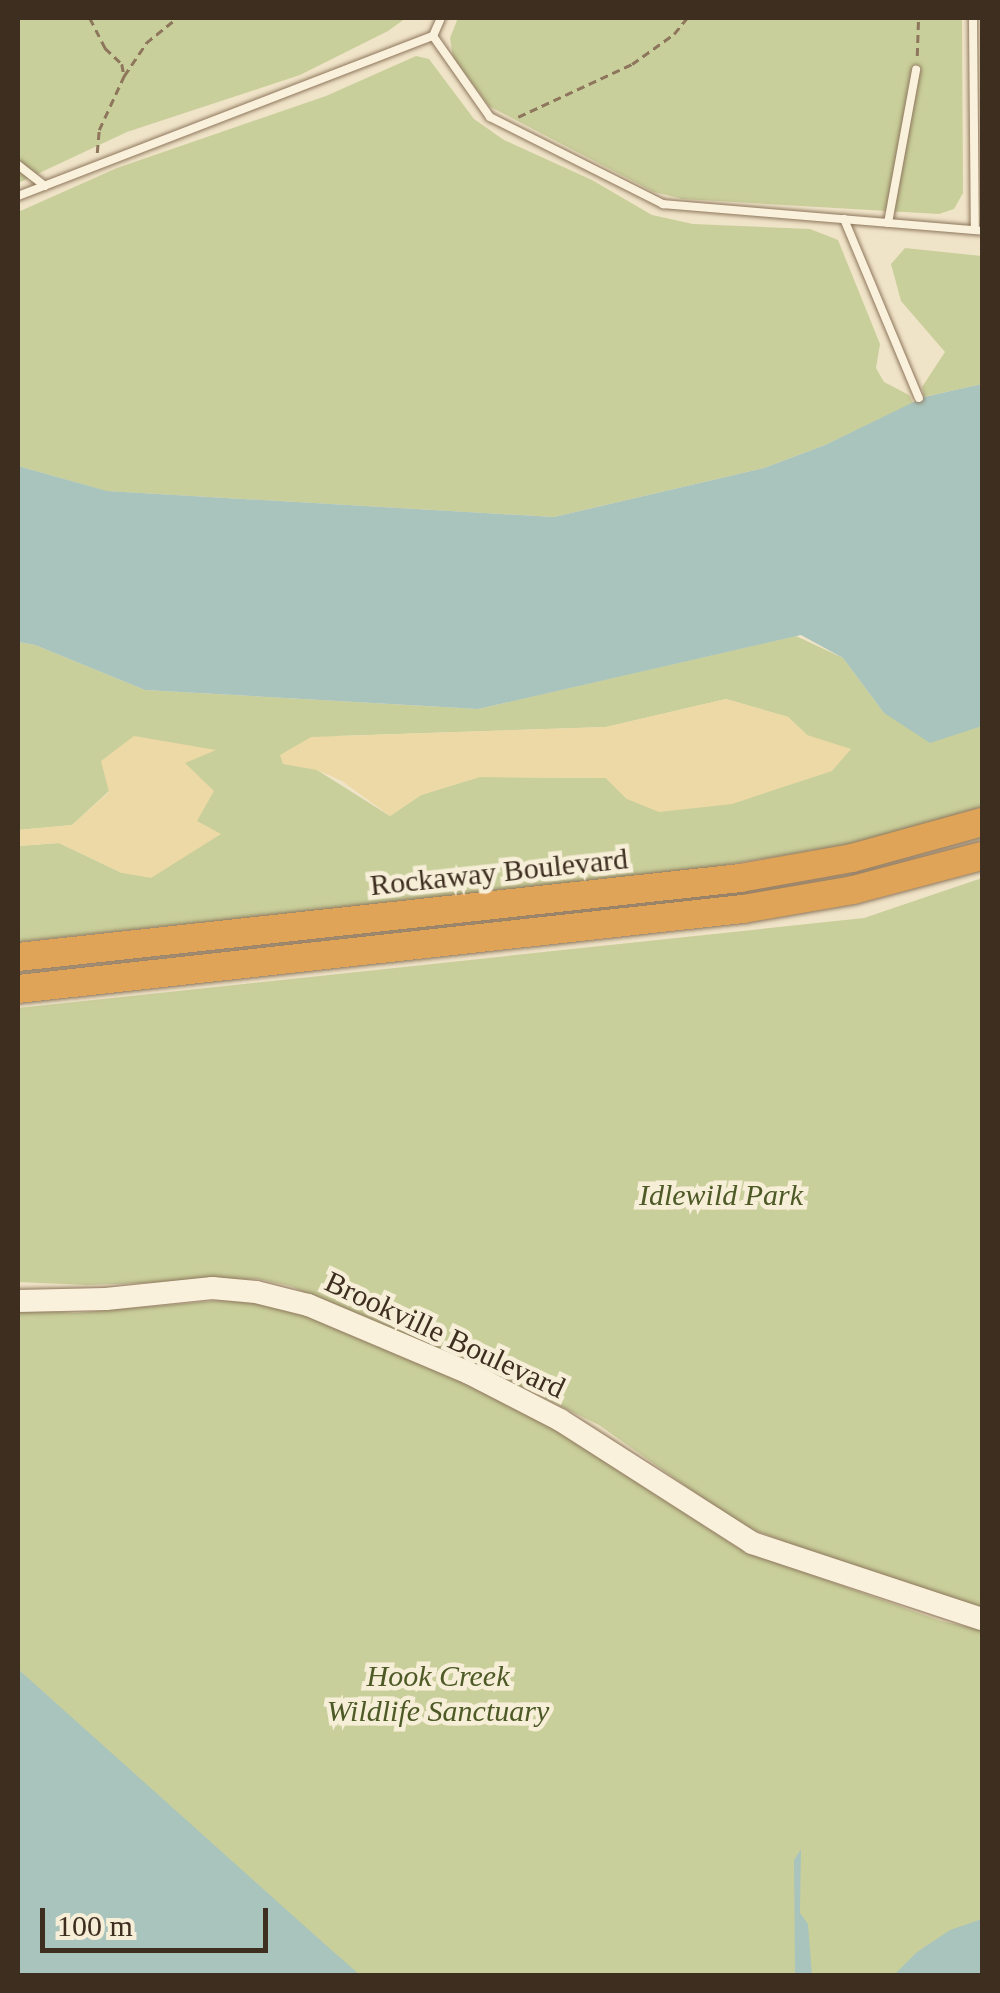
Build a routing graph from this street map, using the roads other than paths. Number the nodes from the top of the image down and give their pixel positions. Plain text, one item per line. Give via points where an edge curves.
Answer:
1 (442, 18) edge
2 (972, 18) edge
3 (433, 36) junction
4 (916, 70) road end
5 (18, 165) edge
6 (45, 186) junction
7 (18, 196) edge
8 (844, 219) junction
9 (888, 223) junction
10 (979, 231) edge
11 (918, 398) dead end
12 (982, 822) edge
13 (982, 856) edge
14 (18, 957) edge
15 (18, 989) edge
16 (18, 1300) edge
17 (982, 1619) edge

1 - 3 lane
2 - 10 lane
3 - 6 lane
3 - 8 lane via 490,117 662,204
4 - 9 lane
5 - 6 lane
6 - 7 lane
8 - 9 lane
8 - 11 lane
9 - 10 lane
12 - 14 highway, Rockaway Boulevard via 852,858 740,878
13 - 15 highway via 853,890 744,909
16 - 17 street, Brookville Boulevard via 212,1288 308,1304 469,1372 560,1420 752,1543

